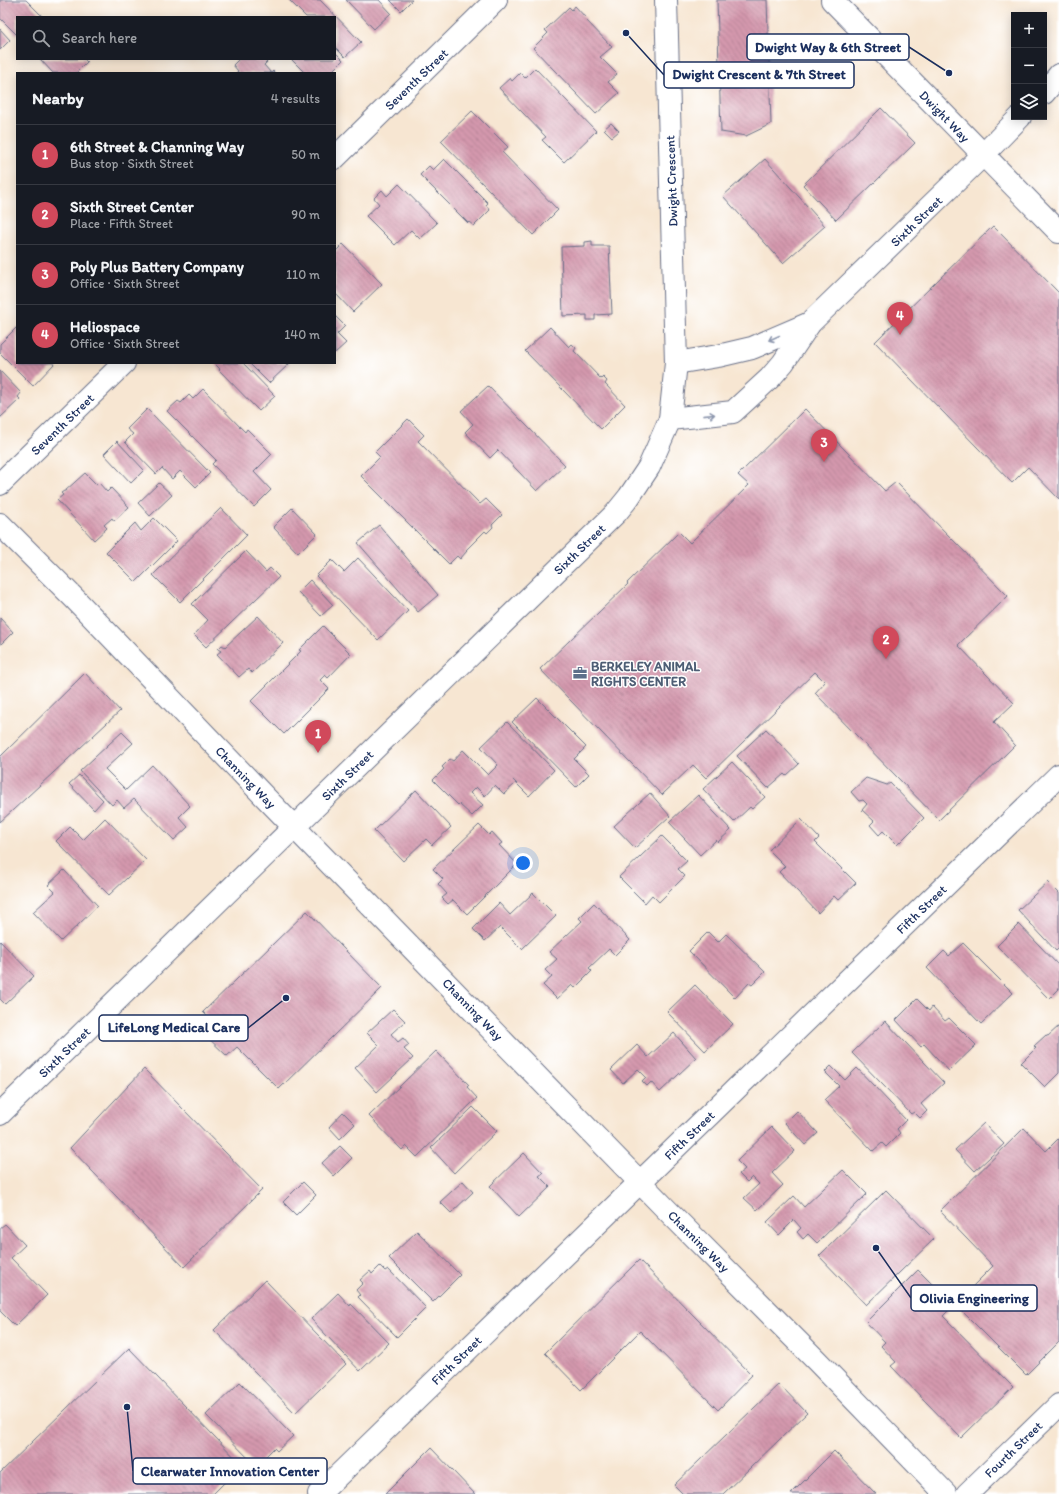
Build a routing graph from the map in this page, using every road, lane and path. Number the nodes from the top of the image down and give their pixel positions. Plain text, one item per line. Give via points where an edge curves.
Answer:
1 (496, 0) edge
2 (666, 0) edge
3 (832, 0) edge
4 (1059, 75) edge
5 (1047, 89) edge
6 (1017, 120) edge
7 (983, 155) junction
8 (336, 157) edge
9 (1059, 232) edge
10 (810, 323) junction
11 (676, 363) junction
12 (123, 364) edge
13 (670, 418) junction
14 (0, 484) edge
15 (0, 524) edge
16 (1059, 775) edge
17 (294, 827) junction
18 (0, 1114) edge
19 (641, 1182) junction
20 (1059, 1405) edge
21 (319, 1494) edge
22 (946, 1494) edge
23 (967, 1494) edge

1 - 8 street, Seventh Street
2 - 11 street, Dwight Crescent
3 - 7 street, Dwight Way
4 - 5 street
6 - 7 street, Sixth Street
7 - 9 street, Dwight Way
7 - 10 street, Sixth Street
10 -> 11 street, Sixth Street via 752,348
13 -> 10 street, Sixth Street via 733,412 783,363
11 - 13 street, Sixth Street
12 - 14 street, Seventh Street
13 - 17 street, Sixth Street via 649,467 616,513
15 - 17 street, Channing Way
16 - 19 street, Fifth Street
17 - 18 street, Sixth Street
17 - 19 street, Channing Way
19 - 21 street, Fifth Street
19 - 22 street, Channing Way
20 - 23 street, Fourth Street

